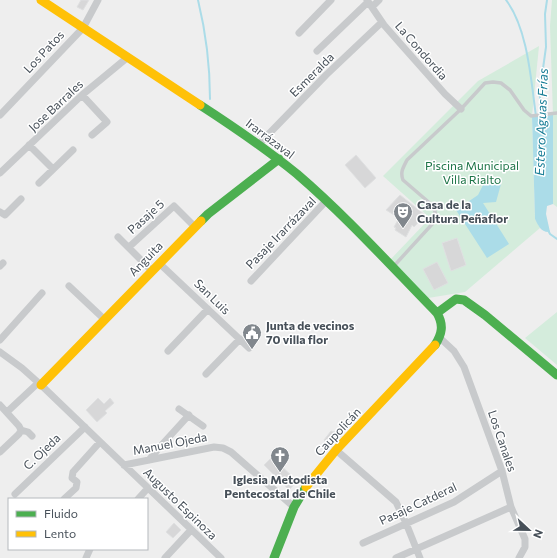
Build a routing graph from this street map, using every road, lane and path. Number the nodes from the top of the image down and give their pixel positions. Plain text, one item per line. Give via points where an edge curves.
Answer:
1 (42, 0) edge
2 (98, 0) edge
3 (331, 0) edge
4 (379, 0) edge
5 (369, 3) edge
6 (382, 22) junction
7 (83, 28) junction
8 (299, 32) dead end
9 (317, 51) dead end
10 (128, 57) junction
11 (82, 95) junction
12 (461, 109) junction
13 (556, 114) edge
14 (0, 115) edge
15 (92, 135) dead end
16 (259, 144) junction
17 (29, 145) junction
18 (73, 150) dead end
19 (279, 160) junction
20 (53, 169) junction
21 (0, 173) edge
22 (39, 183) dead end
23 (21, 199) dead end
24 (326, 201) junction
25 (0, 212) edge
26 (192, 229) junction
27 (118, 237) dead end
28 (129, 247) junction
29 (159, 263) junction
30 (392, 268) junction
31 (152, 271) junction
32 (251, 281) dead end
33 (69, 286) dead end
34 (42, 293) dead end
35 (208, 309) junction
36 (437, 313) junction
37 (104, 319) junction
38 (440, 338) junction
39 (240, 339) junction
40 (0, 340) edge
41 (249, 348) dead end
42 (168, 351) dead end
43 (2, 356) edge
44 (206, 374) dead end
45 (557, 375) edge
46 (40, 384) junction
47 (0, 405) edge
48 (180, 409) dead end
49 (7, 412) junction
50 (189, 415) junction
51 (85, 426) junction
52 (202, 426) dead end
53 (21, 430) junction
54 (32, 436) dead end
55 (100, 442) junction
56 (336, 450) junction
57 (0, 452) edge
58 (149, 460) junction
59 (124, 465) junction
60 (502, 471) junction
61 (148, 488) junction
62 (16, 494) dead end
63 (65, 498) edge
64 (139, 498) edge
65 (294, 507) junction
66 (511, 507) junction
67 (406, 523) junction
68 (191, 530) junction
69 (363, 543) dead end
70 (416, 548) junction
71 (165, 558) edge
72 (221, 558) edge
73 (274, 558) edge
74 (396, 558) edge
75 (420, 558) edge
76 (519, 558) edge

1 - 7 main road, Irarrázaval
2 - 7 street, Los Patos
3 - 8 street
4 - 5 street
5 - 6 street, La Condordia
5 - 9 street
6 - 12 street, La Condordia
6 - 16 street, Esmeralda
7 - 10 main road, Irarrázaval
7 - 14 street, Los Patos
10 - 11 street, Jose Barrales
10 - 16 main road, Irarrázaval
11 - 15 street via 107,122
11 - 17 street, Jose Barrales
12 - 13 lane via 485,83 493,82 501,83 510,90 531,116
12 - 30 lane via 407,160 402,169 403,180 432,205 436,217 435,222
16 - 19 main road, Irarrázaval
17 - 20 street
17 - 21 street, Jose Barrales
18 - 20 street
19 - 24 main road, Irarrázaval
19 - 26 main road, Anguita
20 - 22 street
23 - 25 street via 5,215
24 - 30 main road, Irarrázaval
24 - 32 street, Pasaje Irarrázaval
26 - 28 street, Pasaje 5 via 174,206
26 - 29 main road, Anguita
27 - 28 street, Pasaje 5
28 - 31 street, Pasaje 5
29 - 31 main road, Anguita
29 - 35 street, San Luis
30 - 36 main road, Irarrázaval
31 - 37 main road, Anguita
33 - 37 street
34 - 40 street
35 - 39 street, San Luis
35 - 42 street
36 - 38 main road, Irarrázaval via 443,324
36 - 45 main road via 456,299 464,300
37 - 46 main road, Anguita
38 - 56 main road, Caupolicán via 425,358
38 - 60 street, Los Canales via 454,351 464,367
39 - 41 street, San Luis
39 - 44 street
43 - 46 street, Manuel Ojeda
46 - 49 street
46 - 51 street, Manuel Ojeda
47 - 49 street
48 - 50 street
49 - 53 street
50 - 52 street
50 - 58 street
51 - 55 street, Manuel Ojeda
51 - 62 street, C. Ojeda
53 - 54 street
53 - 57 street
55 - 59 street, Manuel Ojeda
55 - 63 street via 73,472 72,478 77,482 76,488
56 - 65 main road, Caupolicán via 304,490
56 - 67 street via 396,502
58 - 59 street, Manuel Ojeda
58 - 65 street, Manuel Ojeda via 214,447 223,448 231,452
59 - 61 street, Augusto Espinoza
60 - 66 street, Los Canales
60 - 67 street, Pasaje Catderal via 454,502
61 - 64 street
61 - 68 street, Augusto Espinoza
65 - 73 main road, Caupolicán
66 - 70 street
66 - 76 street, Los Canales via 525,539 525,547
67 - 69 street, Pasaje Catderal
67 - 70 street
68 - 71 street
68 - 72 street, Augusto Espinoza
70 - 74 street
70 - 75 street

